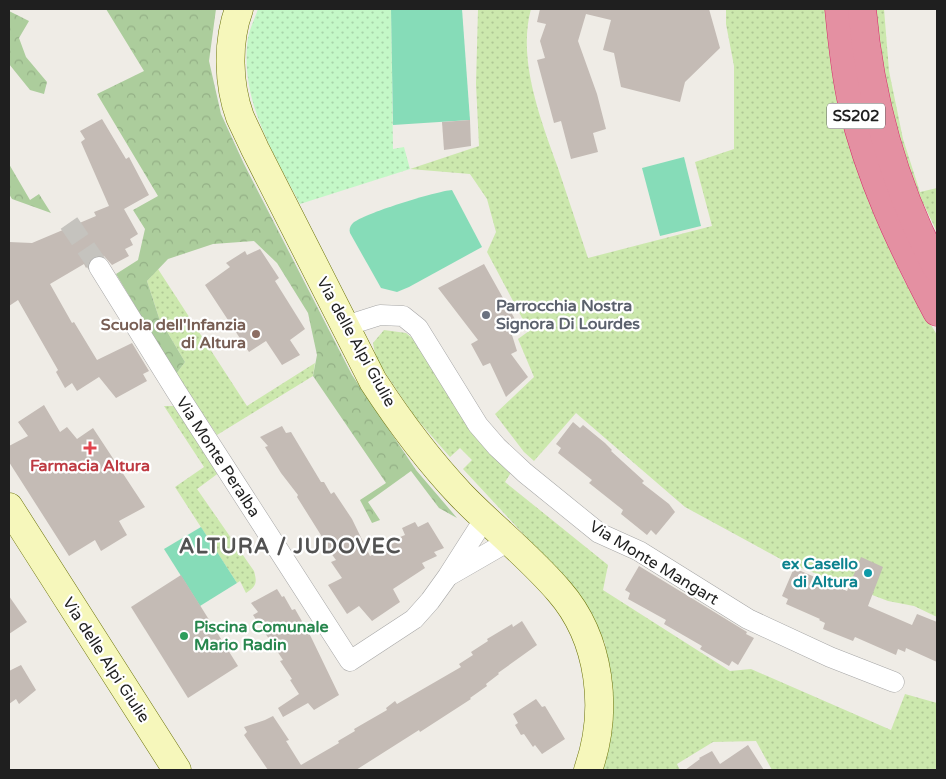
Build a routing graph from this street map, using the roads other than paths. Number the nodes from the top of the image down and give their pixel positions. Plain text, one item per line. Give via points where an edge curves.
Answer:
1 (239, 9) edge
2 (839, 9) edge
3 (862, 9) edge
4 (901, 214) junction
5 (99, 267) tunnel mouth
6 (937, 268) edge
7 (937, 312) edge
8 (346, 328) junction
9 (9, 507) edge
10 (485, 518) junction
11 (9, 526) edge
12 (510, 542) junction
13 (35, 549) junction
14 (448, 576) junction
15 (894, 682) dead end
16 (177, 770) edge
17 (588, 770) edge

1 - 8 street, Via delle Alpi Giulie via 230,62 240,116
2 - 4 highway, SS202 via 847,75 872,170
3 - 4 highway, SS202 via 872,86 892,159
4 - 6 highway, SS202
4 - 7 highway, SS202 via 910,261
5 - 14 street, Via Monte Peralba via 350,661 414,619
8 - 10 street, Via delle Alpi Giulie via 373,381 394,413 439,471
8 - 15 street, Via Monte Mangart via 380,315 403,316 418,328 478,425 532,480 599,533 639,551 748,619
9 - 13 street, Via delle Alpi Giulie
10 - 12 street, Via delle Alpi Giulie
10 - 14 street, Via Monte Peralba
11 - 13 street, Via delle Alpi Giulie
12 - 14 street, Via Monte Peralba
12 - 17 street, Via delle Alpi Giulie via 560,592 585,634 594,658 598,682 598,734
13 - 16 street, Via delle Alpi Giulie

